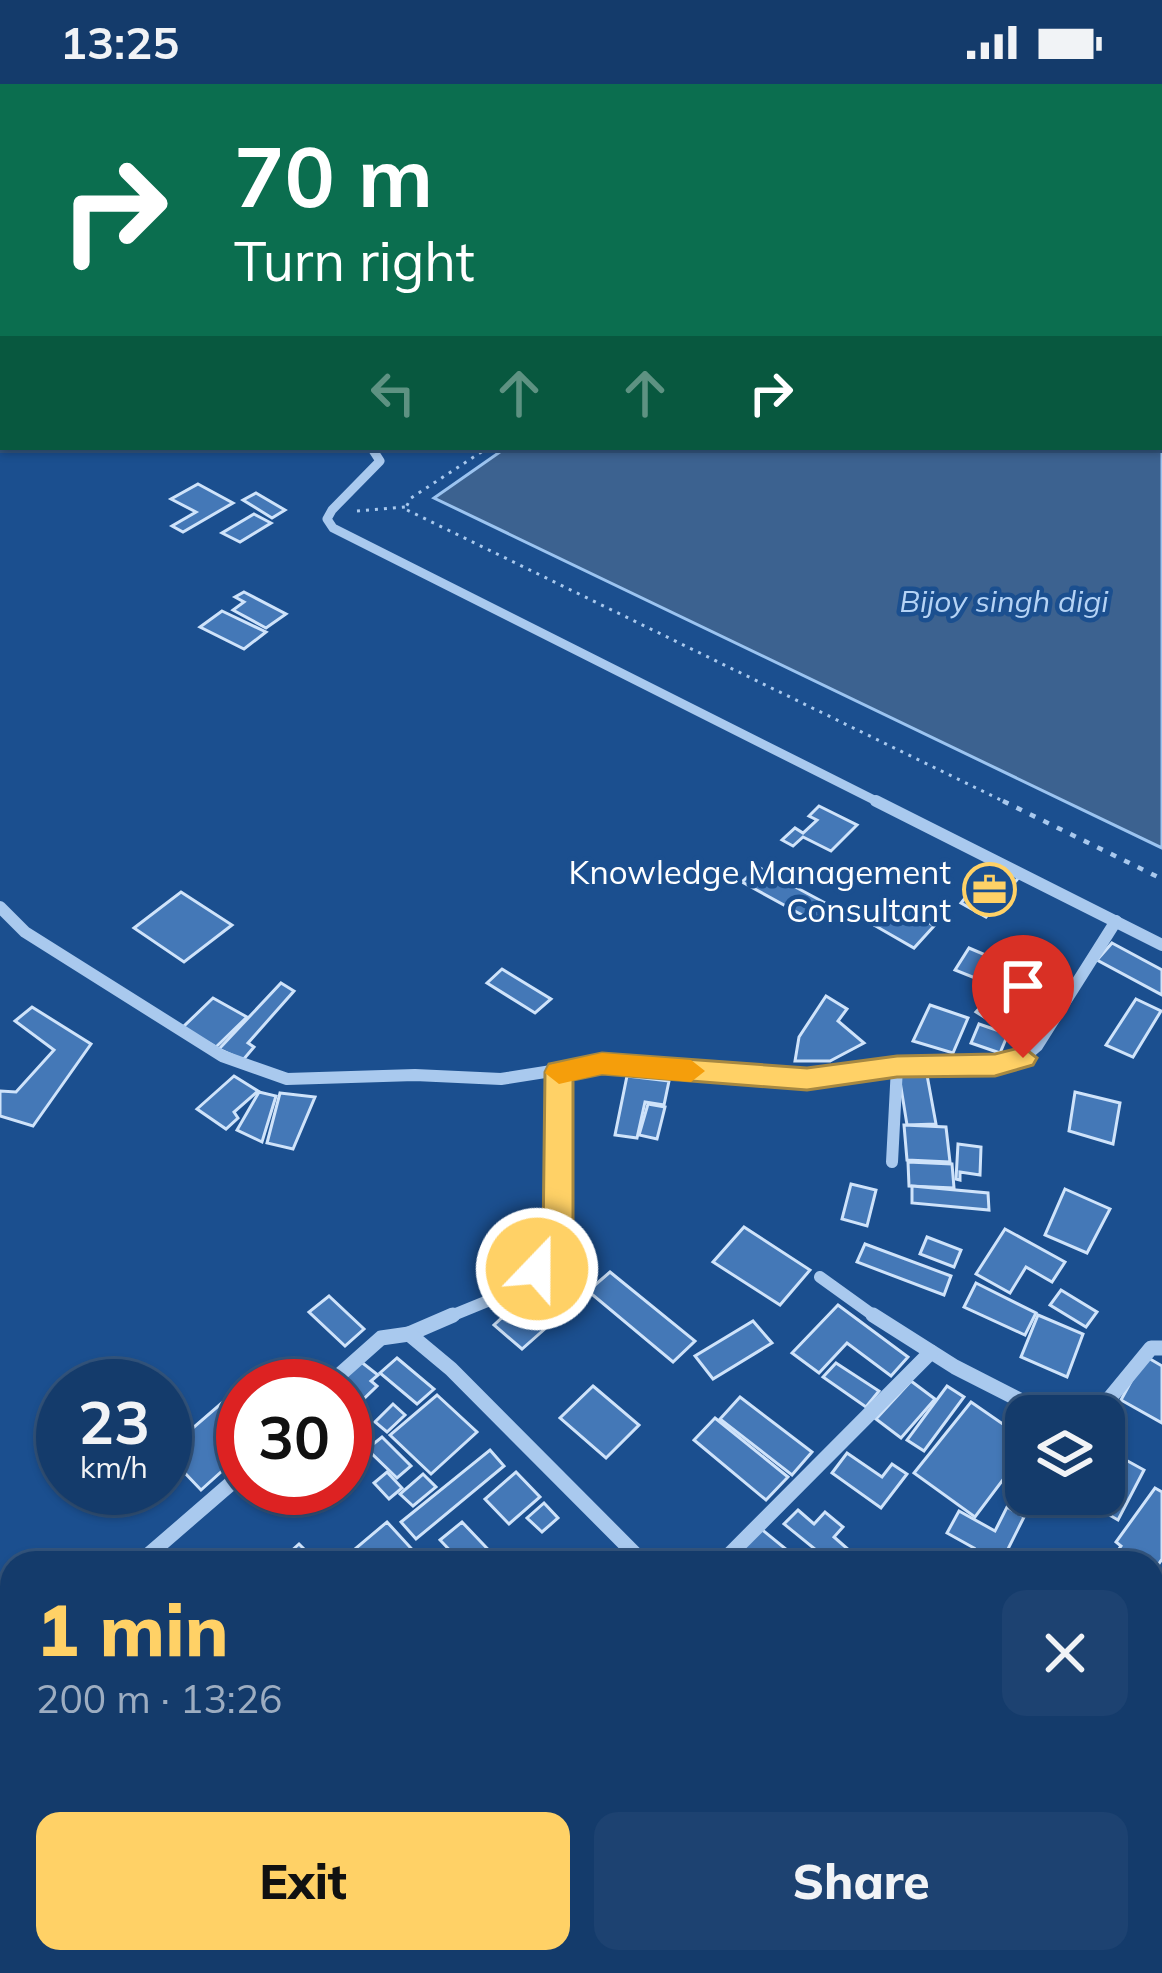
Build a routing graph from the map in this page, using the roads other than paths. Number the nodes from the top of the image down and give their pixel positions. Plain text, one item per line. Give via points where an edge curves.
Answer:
1 (373, 450) edge
2 (0, 907) edge
3 (1116, 921) junction
4 (1162, 944) edge
5 (897, 1066) junction
6 (559, 1072) junction
7 (892, 1162) dead end
8 (820, 1277) dead end
9 (409, 1334) junction
10 (1162, 1348) edge
11 (931, 1352) junction
12 (358, 1359) edge
13 (1012, 1395) edge
14 (1111, 1395) edge
15 (216, 1496) edge
16 (153, 1551) edge
17 (632, 1551) edge
18 (733, 1551) edge

1 - 3 street via 380,461 331,513 333,529
2 - 6 street via 25,932 222,1056 286,1078
3 - 4 street
3 - 5 street via 1023,1058
5 - 6 street via 807,1079 625,1064
5 - 7 street
6 - 9 street via 558,1249 517,1289
8 - 11 street
9 - 12 street via 382,1338
9 - 17 street
10 - 14 street via 1139,1358
11 - 13 street
11 - 18 street
15 - 16 street

